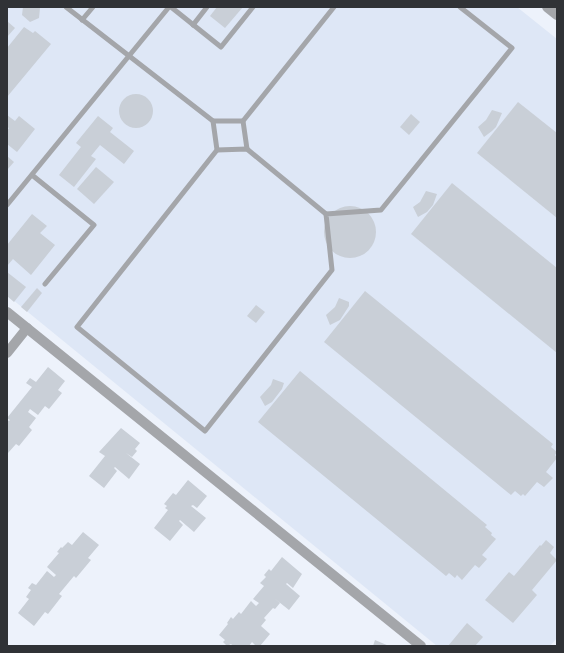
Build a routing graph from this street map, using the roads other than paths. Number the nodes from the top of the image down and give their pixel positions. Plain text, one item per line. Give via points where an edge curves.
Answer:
1 (66, 7) edge
2 (93, 7) edge
3 (170, 7) edge
4 (207, 7) edge
5 (253, 7) edge
6 (334, 7) edge
7 (460, 7) edge
8 (547, 7) edge
9 (557, 15) edge
10 (82, 20) junction
11 (193, 24) junction
12 (128, 55) junction
13 (213, 121) junction
14 (243, 121) junction
15 (247, 149) junction
16 (217, 150) junction
17 (32, 175) junction
18 (7, 205) edge
19 (326, 214) junction
20 (45, 284) dead end
21 (7, 312) edge
22 (27, 328) junction
23 (7, 353) edge
24 (421, 646) edge

1 - 10 lane
2 - 10 lane
3 - 11 lane
3 - 12 lane
4 - 11 lane
5 - 11 lane via 221,47
6 - 14 lane
7 - 19 lane via 512,48 381,210
8 - 9 street
10 - 12 lane
12 - 13 lane
12 - 17 lane
13 - 14 lane
13 - 16 lane
14 - 15 lane
15 - 16 lane
15 - 19 lane
16 - 19 lane via 77,327 205,431 332,270
17 - 18 lane
17 - 20 lane via 94,224
21 - 22 street
22 - 23 street
22 - 24 street

